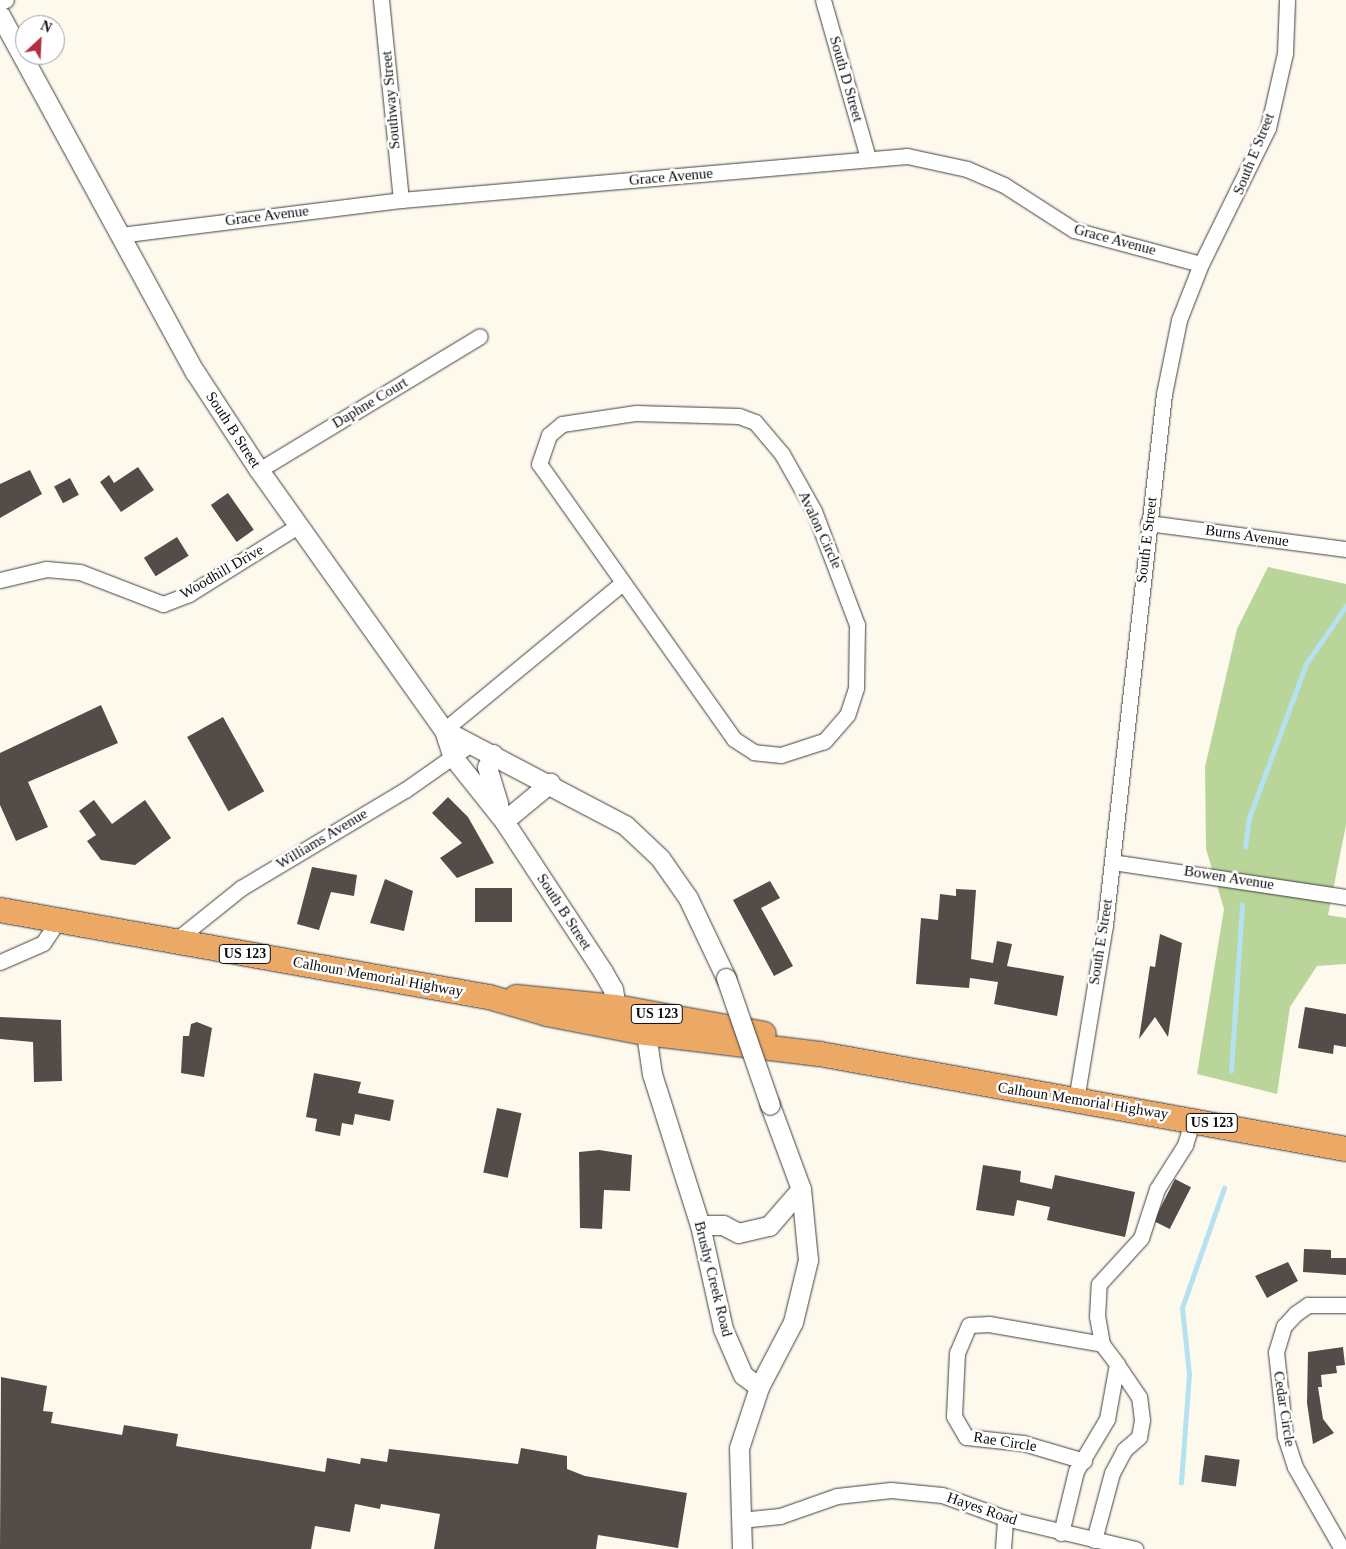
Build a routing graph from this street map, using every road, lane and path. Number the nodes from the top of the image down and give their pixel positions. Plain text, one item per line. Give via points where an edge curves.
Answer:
1 (6, 0) edge
2 (381, 0) edge
3 (823, 0) edge
4 (1287, 0) edge
5 (0, 1) edge
6 (0, 15) edge
7 (868, 158) junction
8 (401, 200) junction
9 (120, 235) junction
10 (1200, 264) junction
11 (480, 336) dead end
12 (259, 470) junction
13 (1148, 523) junction
14 (298, 526) junction
15 (1346, 549) edge
16 (0, 580) edge
17 (621, 584) junction
18 (444, 730) junction
19 (472, 742) junction
20 (493, 754) junction
21 (453, 757) junction
22 (550, 783) junction
23 (504, 821) junction
24 (1112, 862) junction
25 (1346, 897) edge
26 (0, 910) edge
27 (58, 921) junction
28 (175, 941) junction
29 (0, 962) edge
30 (489, 997) junction
31 (616, 1007) junction
32 (646, 1032) junction
33 (820, 1054) junction
34 (1076, 1100) junction
35 (1193, 1119) junction
36 (1346, 1149) edge
37 (801, 1189) junction
38 (700, 1225) junction
39 (1346, 1305) edge
40 (1102, 1344) junction
41 (1117, 1364) junction
42 (759, 1387) junction
43 (1084, 1461) junction
44 (1005, 1518) junction
45 (740, 1520) junction
46 (1061, 1533) junction
47 (1094, 1540) junction
48 (742, 1549) edge
49 (1003, 1549) edge
50 (1135, 1549) edge
51 (1342, 1549) edge

1 - 5 street
2 - 8 street, Southway Street
3 - 7 street, South D Street
4 - 10 street, South E Street via 1285,53 1268,128
6 - 9 street, South B Street
7 - 8 street, Grace Avenue
7 - 10 street, Grace Avenue via 907,156 966,169 1004,186 1074,230
8 - 9 street, Grace Avenue
9 - 12 street, South B Street via 195,372
10 - 13 street, South E Street via 1179,320 1164,394
11 - 12 street, Daphne Court
12 - 14 street, South B Street
13 - 15 street, Burns Avenue
13 - 24 street, South E Street
14 - 16 street, Woodhill Drive via 189,594 163,604 80,572 46,569
14 - 18 street, South B Street
17 - 17 street, Avalon Circle via 538,464 549,435 576,421 636,413 721,414 755,422 782,454 814,511 842,578 857,625 860,656 848,715 824,741 800,752 754,752 734,739
17 - 18 street
18 - 19 street
18 - 21 street, South B Street
19 - 20 street
19 - 21 street, Williams Avenue
20 - 22 street
20 - 23 street, South B Street via 487,767 489,782
21 - 23 street, South B Street
21 - 28 street, Williams Avenue via 241,888
22 - 23 street
22 - 37 street, bridge via 625,825 660,858 688,898 726,978
23 - 31 street, South B Street via 613,989
24 - 25 street, Bowen Avenue
24 - 34 street, South E Street
26 - 27 highway, Calhoun Memorial Highway / US 123
27 - 28 highway, Calhoun Memorial Highway / US 123
27 - 29 street via 41,945
28 - 30 highway, Calhoun Memorial Highway / US 123
30 - 31 highway, Calhoun Memorial Highway / US 123 via 552,997
30 - 32 highway, Calhoun Memorial Highway / US 123 via 546,1014
31 - 33 highway, Calhoun Memorial Highway / US 123 via 780,1037
32 - 33 highway, Calhoun Memorial Highway / US 123
32 - 38 street, Brushy Creek Road via 652,1074
33 - 34 highway, Calhoun Memorial Highway / US 123
34 - 35 highway, Calhoun Memorial Highway / US 123
35 - 36 highway, Calhoun Memorial Highway / US 123
35 - 40 street via 1185,1145 1157,1189 1141,1238 1099,1284 1097,1317
37 - 38 street via 768,1226 738,1233 723,1225
37 - 42 street via 808,1260 793,1322
38 - 42 street, Brushy Creek Road via 723,1329 743,1375
39 - 51 street, Cedar Circle via 1308,1305 1284,1326 1276,1352 1285,1436 1295,1467
40 - 41 street
40 - 43 street, Rae Circle via 989,1324 968,1325 957,1352 954,1416 966,1437 1023,1444
41 - 43 street via 1107,1419
41 - 47 street via 1139,1398 1140,1438 1124,1450 1112,1473
42 - 45 street via 739,1448
43 - 46 street via 1076,1471
44 - 45 street, Hayes Road via 942,1495 891,1490 837,1496 780,1516
44 - 46 street, Hayes Road
44 - 49 street
45 - 48 street
46 - 47 street, Hayes Road
47 - 50 street, Hayes Road

